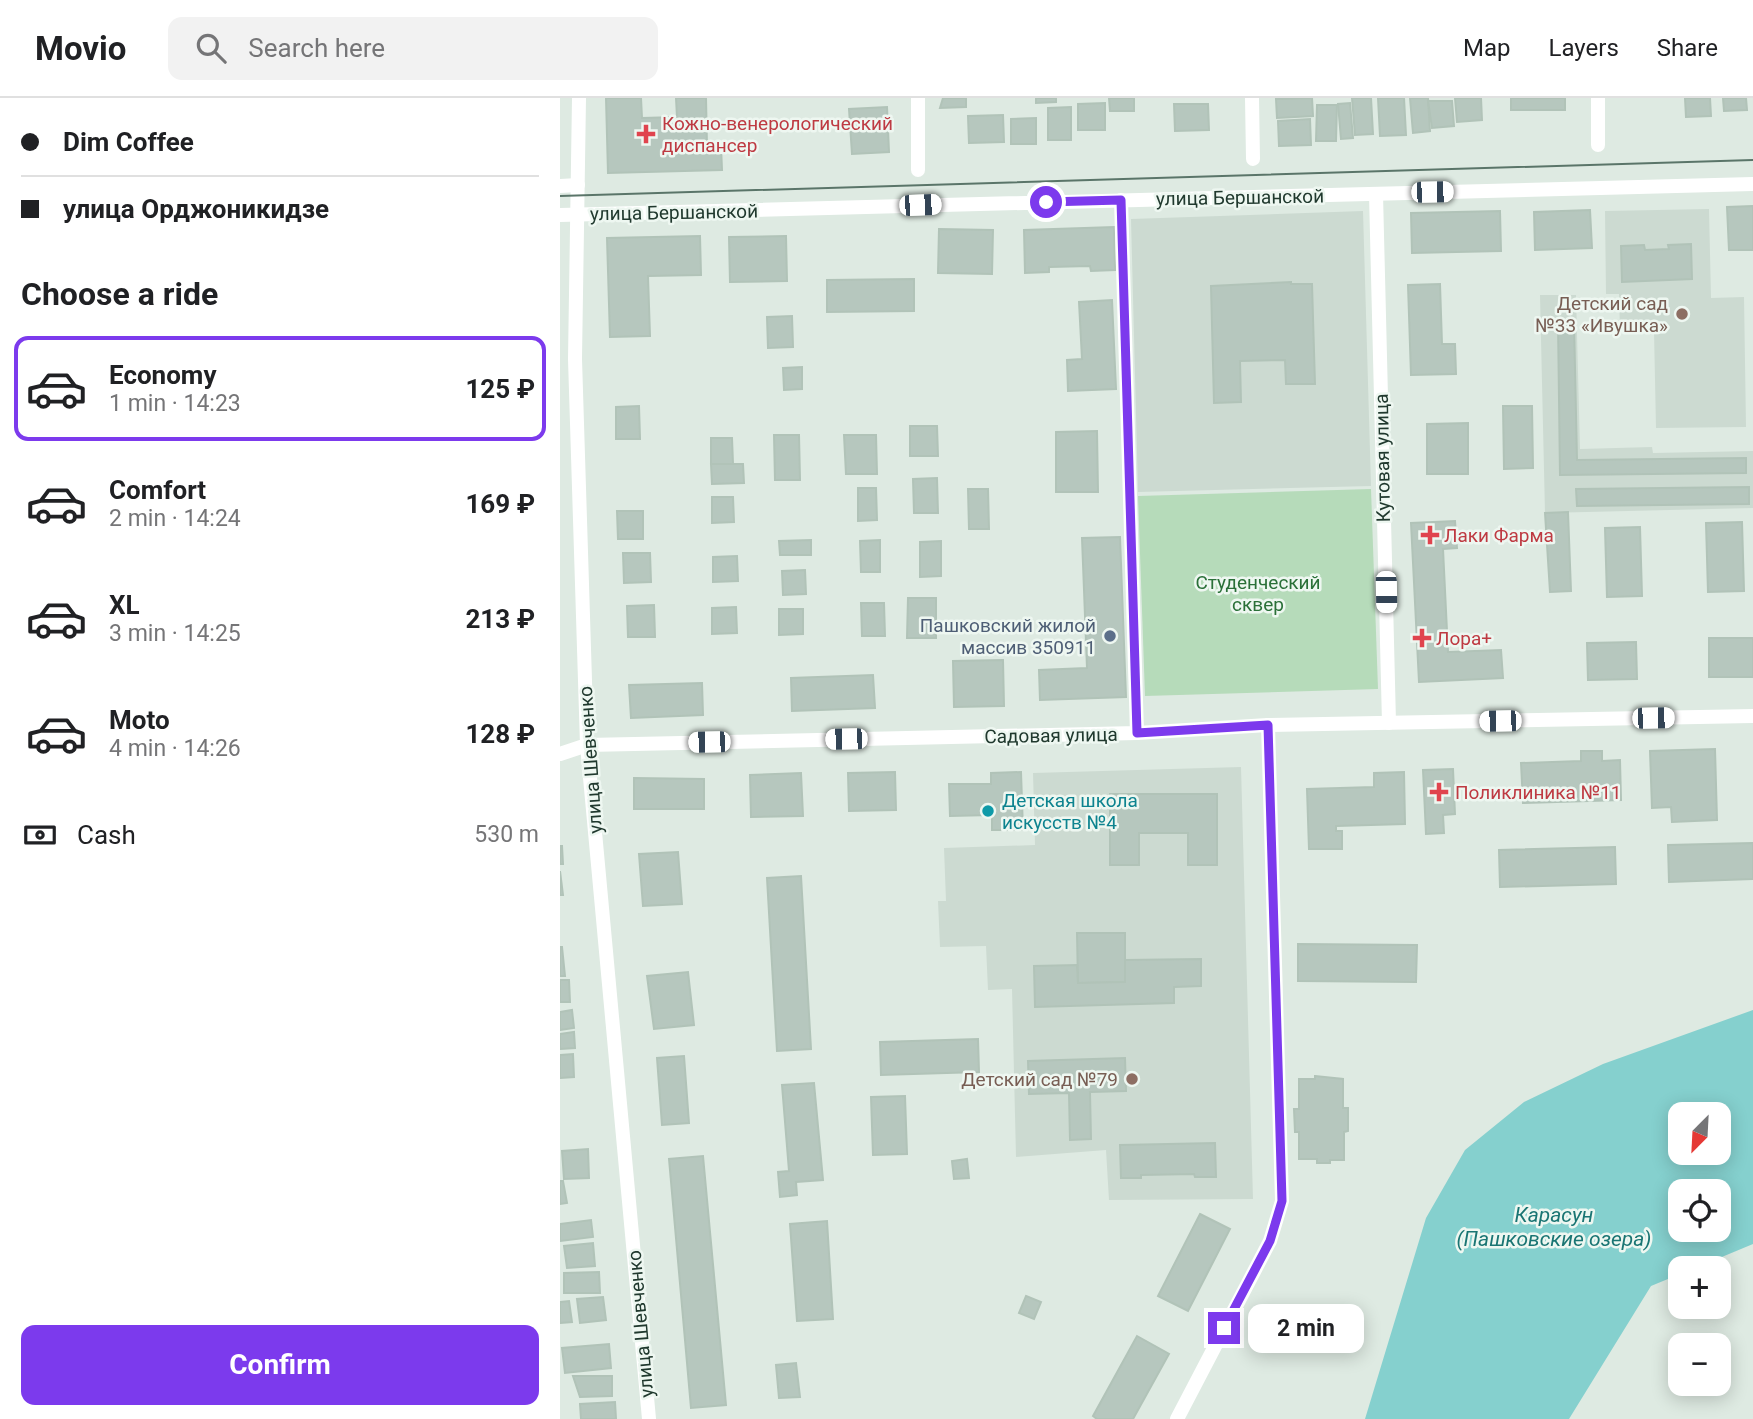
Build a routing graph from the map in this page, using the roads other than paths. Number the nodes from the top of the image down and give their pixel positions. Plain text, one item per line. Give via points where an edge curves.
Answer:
1 (579, 98) edge
2 (918, 98) edge
3 (1252, 98) edge
4 (1598, 98) edge
5 (1598, 145) dead end
6 (1253, 159) dead end
7 (918, 170) dead end
8 (1753, 184) edge
9 (578, 185) junction
10 (560, 186) edge
11 (1376, 194) junction
12 (1121, 200) junction
13 (578, 214) junction
14 (560, 215) edge
15 (1753, 716) edge
16 (1389, 723) junction
17 (1268, 725) junction
18 (1137, 733) junction
19 (587, 745) junction
20 (560, 754) edge
21 (649, 1419) edge
22 (1177, 1419) edge

1 - 9 street, улица Шевченко
2 - 7 street
3 - 6 street
4 - 5 street
8 - 11 street, улица Бершанской
9 - 10 street, улица Бершанской
9 - 13 street, улица Шевченко
11 - 12 street, улица Бершанской
11 - 16 street, Кутовая улица
12 - 13 street, улица Бершанской
12 - 18 street
13 - 14 street, улица Бершанской
13 - 19 street, улица Шевченко via 575,359
15 - 16 street, Садовая улица
16 - 17 street, Садовая улица
17 - 18 street, Садовая улица
17 - 22 street via 1282,1201 1270,1241
18 - 19 street, Садовая улица
19 - 20 street, Садовая улица
19 - 21 street, улица Шевченко

